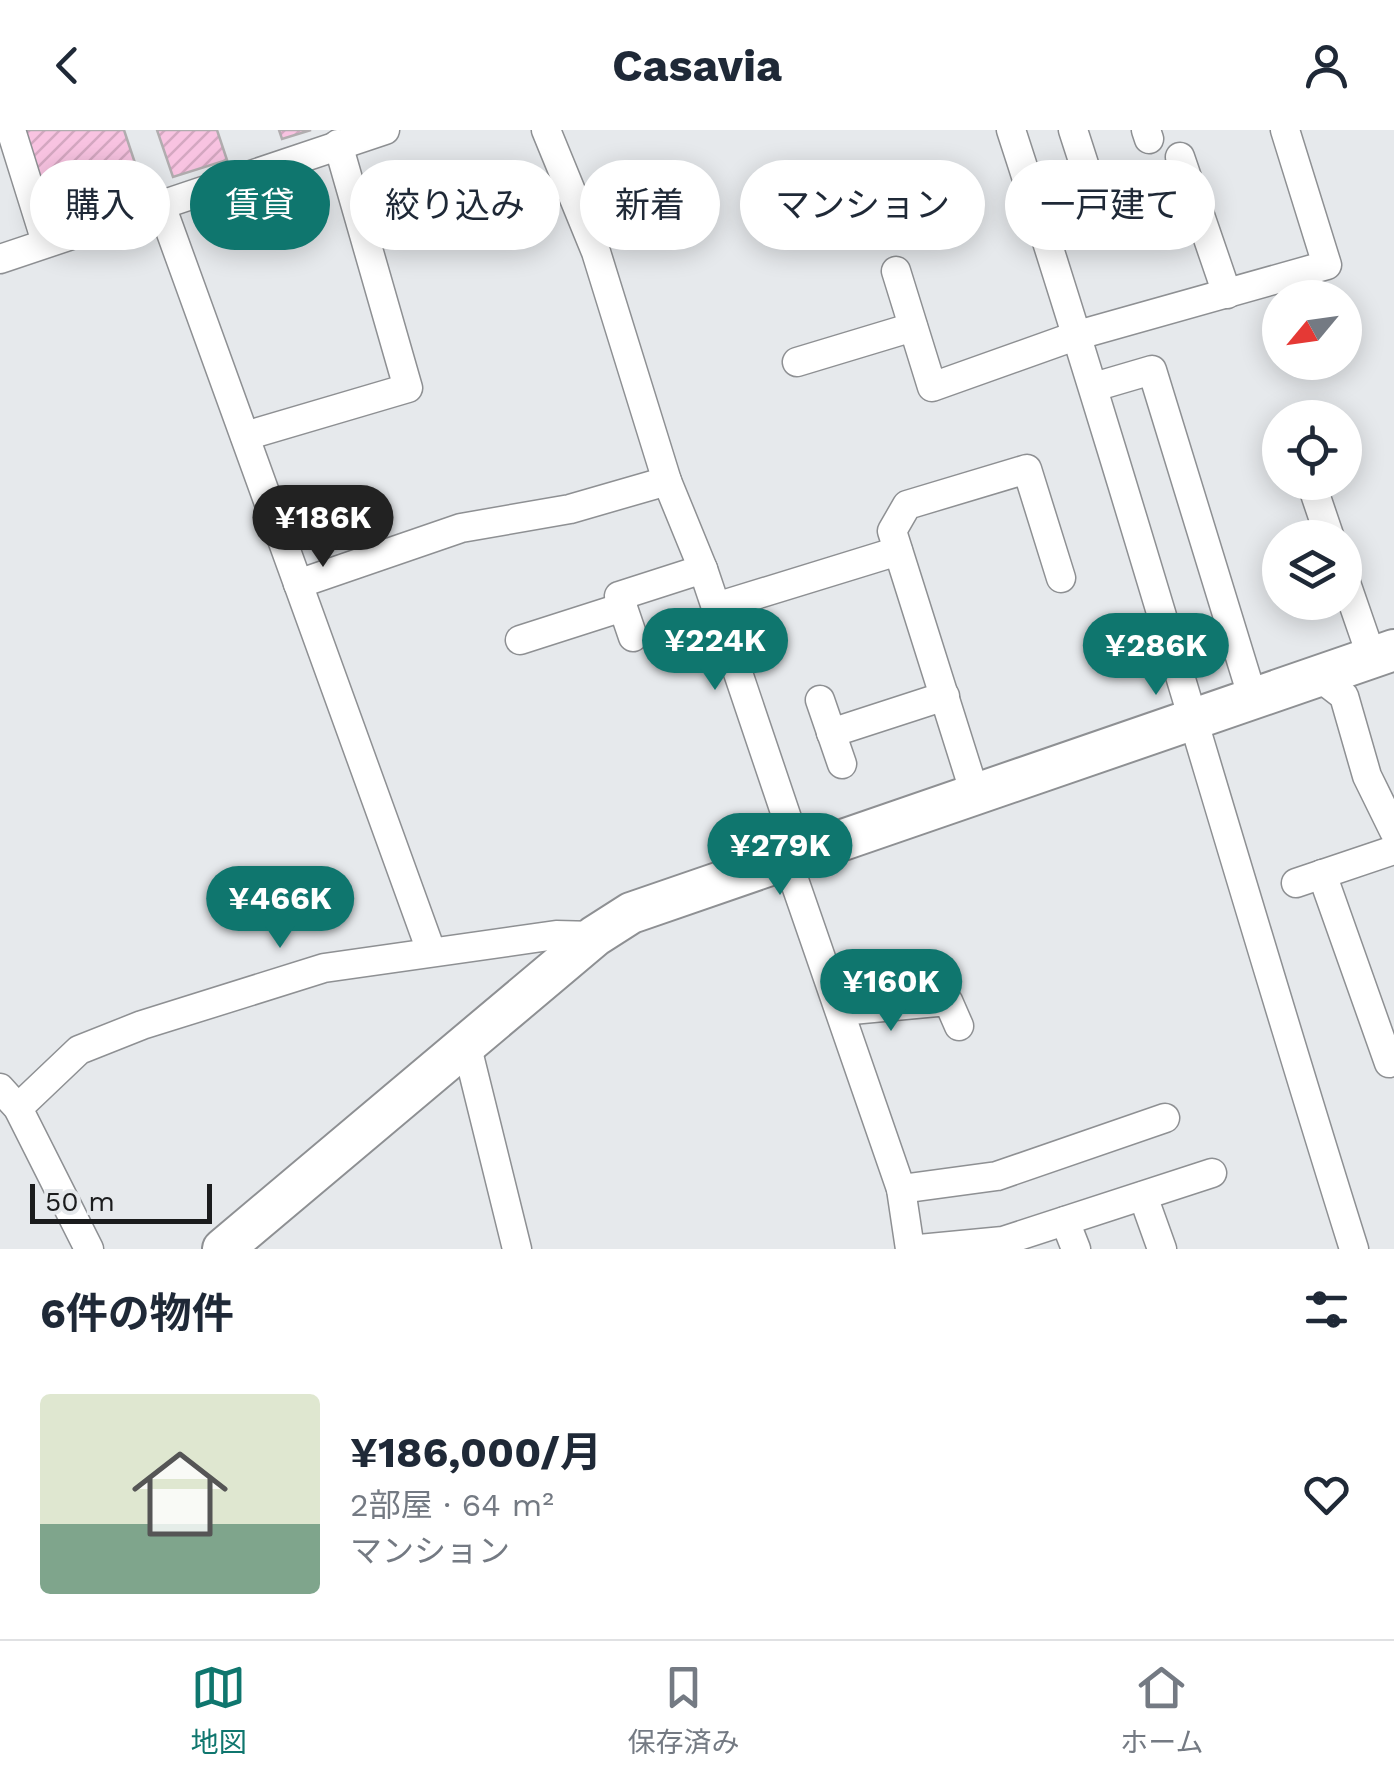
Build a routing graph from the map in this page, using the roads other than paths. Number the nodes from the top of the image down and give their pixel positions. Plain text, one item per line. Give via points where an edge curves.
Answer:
1 (11, 130) edge
2 (385, 130) edge
3 (546, 130) edge
4 (1011, 130) edge
5 (1072, 130) edge
6 (1285, 130) edge
7 (338, 144) junction
8 (1180, 157) dead end
9 (1083, 160) edge
10 (30, 191) edge
11 (170, 205) edge
12 (170, 230) edge
13 (30, 248) edge
14 (0, 259) edge
15 (896, 271) dead end
16 (1228, 294) junction
17 (914, 328) junction
18 (1078, 334) junction
19 (797, 362) dead end
20 (1094, 387) junction
21 (244, 436) junction
22 (666, 481) junction
23 (898, 551) junction
24 (703, 569) junction
25 (1061, 578) dead end
26 (298, 584) junction
27 (623, 607) junction
28 (716, 607) junction
29 (1362, 613) edge
30 (633, 637) dead end
31 (520, 640) dead end
32 (1383, 654) edge
33 (1318, 676) junction
34 (945, 696) junction
35 (1253, 699) junction
36 (820, 700) dead end
37 (1192, 720) junction
38 (831, 733) junction
39 (842, 764) dead end
40 (976, 794) junction
41 (1394, 831) edge
42 (1394, 850) edge
43 (791, 855) junction
44 (595, 936) junction
45 (431, 952) junction
46 (841, 1011) junction
47 (959, 1026) dead end
48 (466, 1043) junction
49 (1389, 1063) dead end
50 (6, 1099) edge
51 (1165, 1118) dead end
52 (1212, 1173) dead end
53 (901, 1189) junction
54 (1143, 1196) junction
55 (1066, 1221) junction
56 (89, 1249) edge
57 (224, 1249) edge
58 (517, 1249) edge
59 (910, 1249) edge
60 (919, 1249) edge
61 (1076, 1249) edge
62 (1162, 1249) edge
63 (1354, 1249) edge

1 - 10 street
2 - 7 street
3 - 22 street via 596,252
4 - 18 street
5 - 9 street
6 - 16 street via 1327,265
7 - 11 street
7 - 21 street via 408,388
8 - 16 street
12 - 21 street
13 - 14 street
15 - 17 street
16 - 18 street
17 - 18 street via 932,387
17 - 19 street
18 - 20 street
20 - 35 street via 1152,370
20 - 37 street
21 - 26 street
22 - 24 street
22 - 26 street via 570,509 462,528
23 - 25 street via 892,531 907,505 1027,469
23 - 28 street
23 - 34 street
24 - 27 street via 619,596
24 - 28 street
26 - 45 street
27 - 30 street
27 - 31 street
28 - 43 street via 792,833
29 - 32 street
32 - 33 street
33 - 35 street
33 - 41 street via 1344,696 1367,776
34 - 38 street
34 - 40 street
35 - 37 street
36 - 38 street
37 - 40 street
37 - 63 street
38 - 39 street
40 - 43 street
42 - 49 street via 1309,878
43 - 44 street via 631,913
43 - 46 street
44 - 45 street
44 - 48 street
45 - 50 street via 324,968 142,1025 78,1050
46 - 47 street via 948,1001
46 - 53 street
48 - 57 street
48 - 58 street
50 - 56 street
51 - 53 street via 997,1176
52 - 54 street
53 - 59 street
54 - 55 street
54 - 62 street
55 - 60 street via 1003,1242
55 - 61 street

